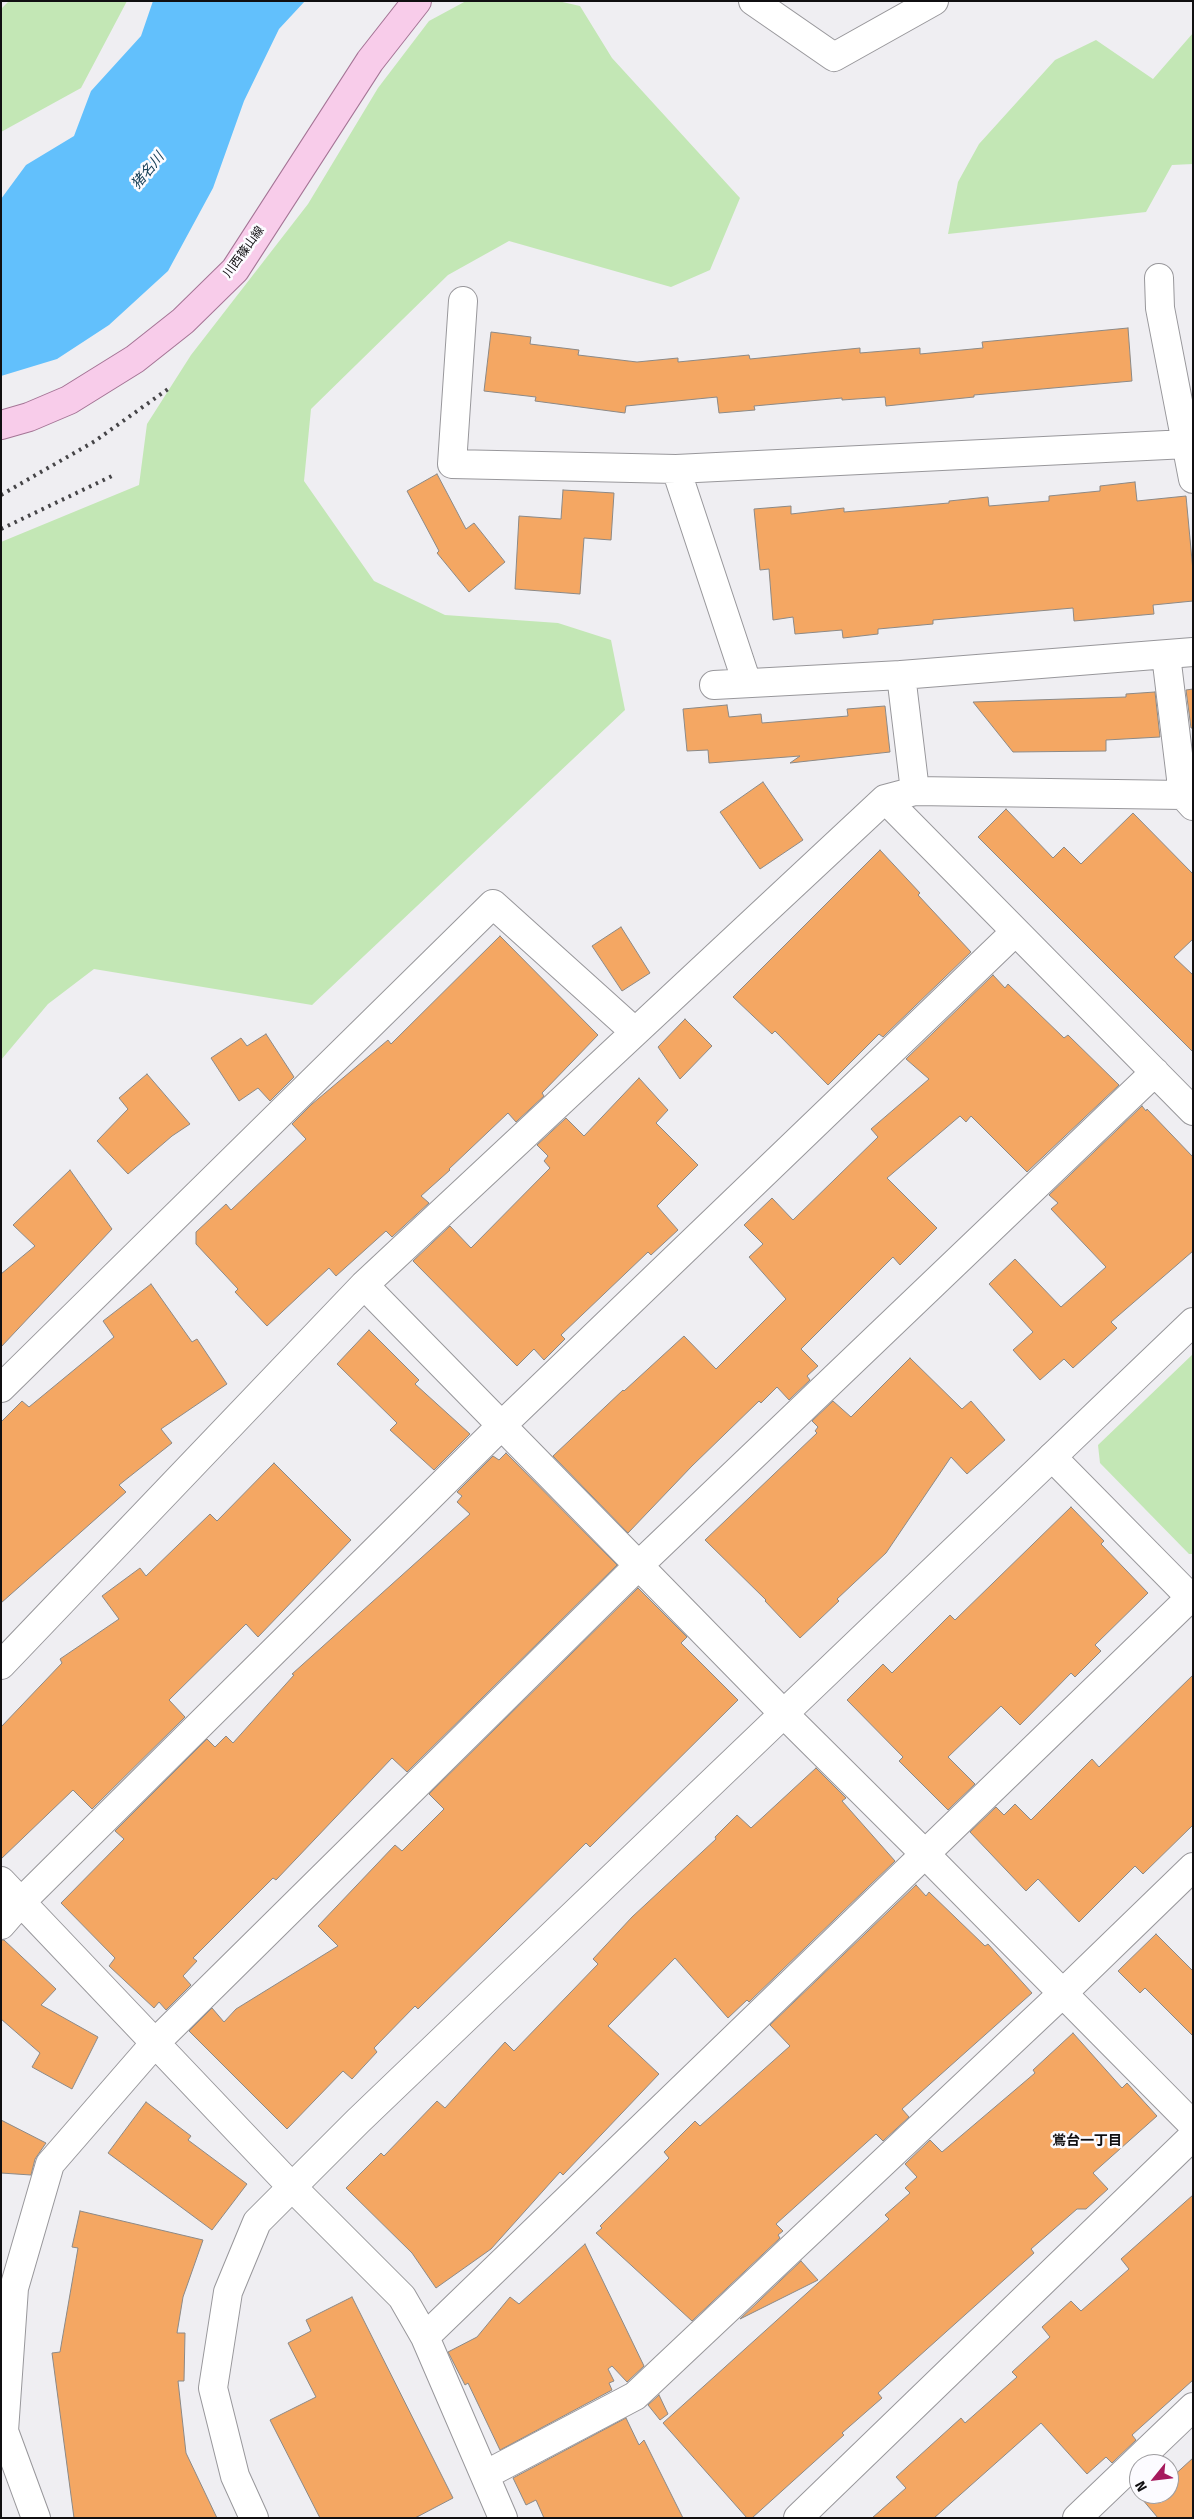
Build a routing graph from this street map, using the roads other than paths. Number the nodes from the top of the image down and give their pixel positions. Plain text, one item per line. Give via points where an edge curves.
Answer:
1 (417, 1) edge
2 (754, 1) edge
3 (934, 1) edge
4 (1159, 278) dead end
5 (463, 301) dead end
6 (1, 426) edge
7 (1187, 444) junction
8 (676, 469) junction
9 (1193, 479) edge
10 (1193, 652) edge
11 (1166, 655) junction
12 (900, 674) junction
13 (747, 683) junction
14 (714, 685) dead end
15 (915, 791) junction
16 (1190, 798) edge
17 (885, 799) junction
18 (1015, 932) junction
19 (634, 1031) junction
20 (1155, 1072) junction
21 (1193, 1111) edge
22 (364, 1285) junction
23 (1193, 1322) edge
24 (1, 1388) edge
25 (501, 1426) junction
26 (1052, 1457) junction
27 (639, 1565) junction
28 (1191, 1596) edge
29 (1, 1665) edge
30 (784, 1714) junction
31 (924, 1853) junction
32 (1193, 1866) edge
33 (1, 1881) edge
34 (20, 1902) junction
35 (1, 1925) edge
36 (1063, 1993) junction
37 (155, 2043) junction
38 (1193, 2125) edge
39 (1193, 2136) edge
40 (292, 2187) junction
41 (425, 2337) junction
42 (1193, 2408) edge
43 (3, 2430) edge
44 (485, 2475) junction
45 (36, 2518) edge
46 (254, 2518) edge
47 (503, 2518) edge
48 (798, 2518) edge
49 (1077, 2518) edge

1 - 6 main road, 川西篠山線 via 370,61 235,270 183,321 135,359 69,400
2 - 3 street via 834,57
4 - 7 street via 1160,308
5 - 8 street via 452,464
7 - 8 street
7 - 9 street
8 - 13 street
10 - 11 street
11 - 12 street
11 - 16 street
12 - 13 street
12 - 15 street
13 - 14 street
15 - 16 street
15 - 17 street
17 - 18 street
17 - 19 street
18 - 20 street
18 - 25 street
19 - 22 street
19 - 24 street via 492,904
20 - 21 street
20 - 27 street
22 - 25 street
22 - 29 street
23 - 26 street
25 - 27 street
25 - 34 street
26 - 28 street
26 - 30 street
27 - 30 street
27 - 37 street
28 - 31 street
30 - 31 street
30 - 40 street
31 - 36 street
31 - 41 street
32 - 36 street
33 - 34 street
34 - 35 street
34 - 37 street
36 - 38 street
36 - 44 street via 635,2396
37 - 40 street
37 - 43 street via 50,2164 14,2288
39 - 48 street
40 - 41 street via 402,2297
40 - 46 street via 257,2222 228,2292 213,2388 235,2476
41 - 44 street
42 - 49 street
43 - 45 street
44 - 47 street

